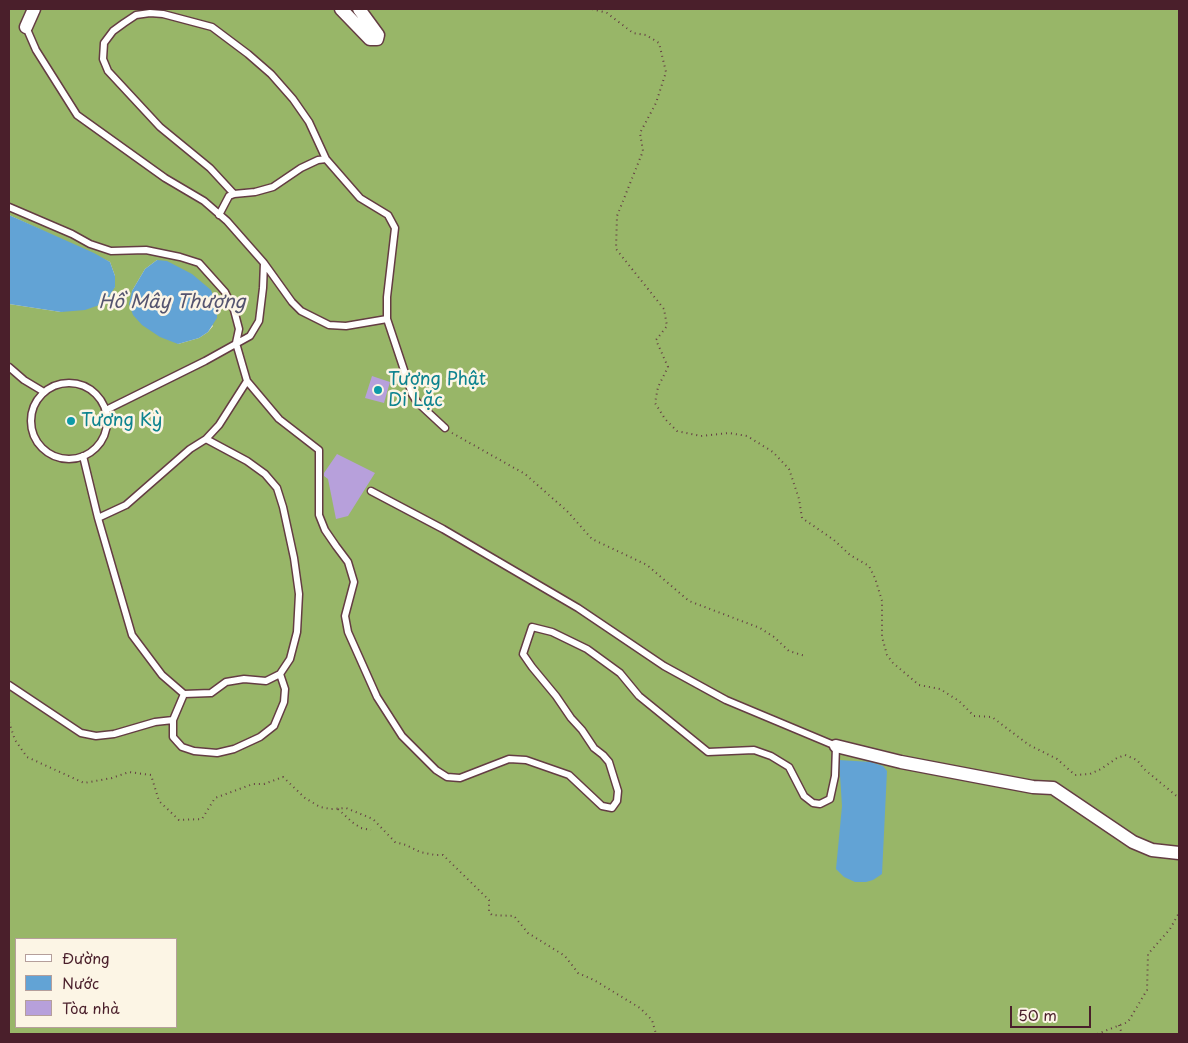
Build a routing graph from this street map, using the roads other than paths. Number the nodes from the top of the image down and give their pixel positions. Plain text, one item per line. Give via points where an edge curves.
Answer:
1 (34, 9) edge
2 (340, 9) edge
3 (360, 9) edge
4 (26, 28) joint
5 (326, 159) junction
6 (234, 194) junction
7 (9, 207) edge
8 (219, 215) junction
9 (264, 263) junction
10 (388, 319) junction
11 (236, 343) junction
12 (9, 367) edge
13 (247, 381) junction
14 (44, 392) junction
15 (106, 410) junction
16 (445, 428) road end
17 (206, 439) junction
18 (83, 456) junction
19 (370, 490) dead end
20 (98, 518) junction
21 (280, 674) junction
22 (9, 685) edge
23 (184, 694) junction
24 (173, 720) junction
25 (836, 746) junction
26 (1179, 853) edge

1 - 4 street
2 - 3 street via 370,40 377,39 378,35
4 - 8 lane via 36,50 78,115 165,178 204,201
5 - 6 lane via 301,168 273,187
5 - 6 lane via 309,122 271,74 212,27 163,14 136,15 104,43 103,59 108,71 160,127 210,168
5 - 10 lane via 360,198 381,210 395,228 386,297
6 - 8 lane via 229,196
7 - 11 lane via 110,251 146,250 198,263 225,292 234,310 239,329
8 - 9 lane
9 - 10 lane via 297,306 329,325 346,326
9 - 11 lane via 259,321 250,336
10 - 16 lane via 412,394
11 - 13 lane
11 - 15 lane
12 - 14 lane
13 - 17 lane
13 - 25 lane via 279,419 319,450 319,514 325,530 348,562 354,582 345,616 348,632 377,697 402,736 447,778 460,778 509,759 526,760 569,775 602,806 612,808 617,800 618,791 609,762 594,748 523,654 532,628 552,632 587,649 620,673 639,696 708,752 754,750 789,767 804,796 813,803 820,804 830,799
14 - 15 lane via 67,382 80,384 101,398
14 - 18 lane via 32,415 37,441 57,457
15 - 18 lane via 108,421 100,442
17 - 20 lane via 126,505
17 - 21 lane via 265,474 277,488 283,507 299,594 297,632 290,660
18 - 20 lane
19 - 25 lane via 570,603 664,666 718,696
20 - 23 lane via 132,635 162,675
21 - 23 lane via 266,681 244,678 226,682 210,693
21 - 24 lane via 285,689 284,702 274,726 260,737 234,749 217,753 182,747 173,737
22 - 24 lane via 81,733 96,736 114,734
23 - 24 lane
25 - 26 street via 901,762 1053,788 1132,842 1152,850

